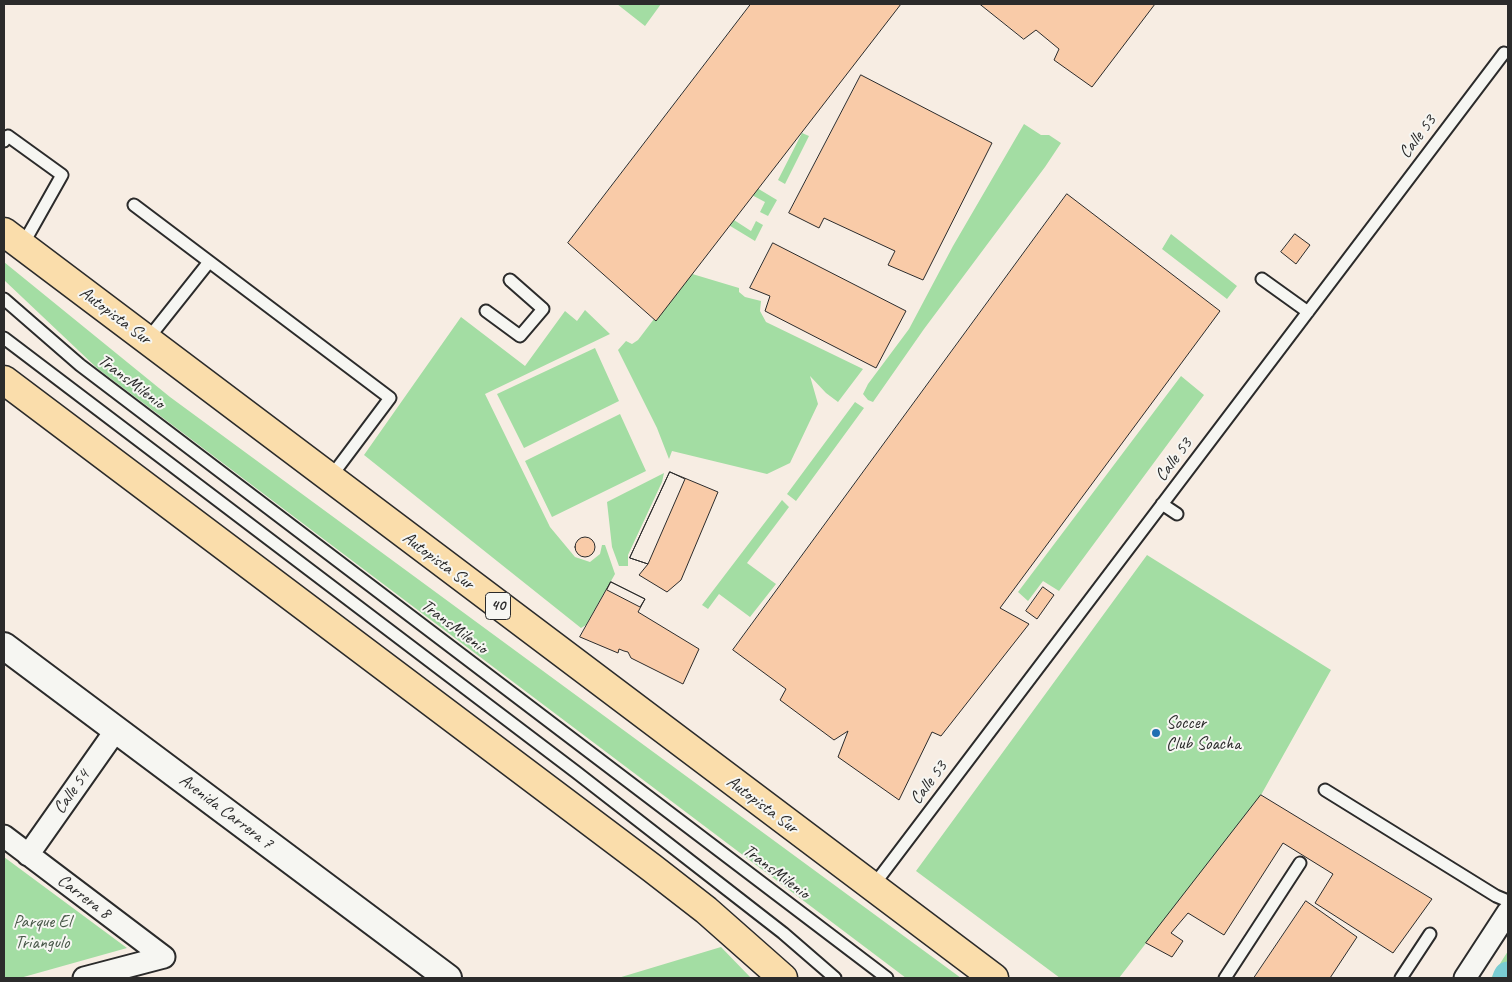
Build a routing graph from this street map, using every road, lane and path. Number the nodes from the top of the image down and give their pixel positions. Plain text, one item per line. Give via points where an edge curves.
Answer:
1 (1504, 54) dead end
2 (4, 141) edge
3 (134, 205) dead end
4 (13, 239) edge
5 (209, 262) junction
6 (1262, 279) dead end
7 (510, 280) dead end
8 (4, 299) edge
9 (486, 311) dead end
10 (1308, 312) junction
11 (4, 338) edge
12 (147, 340) junction
13 (4, 380) edge
14 (330, 478) junction
15 (1162, 504) junction
16 (1177, 514) dead end
17 (4, 646) edge
18 (116, 730) junction
19 (1325, 790) dead end
20 (4, 836) edge
21 (28, 855) junction
22 (1300, 863) dead end
23 (872, 888) junction
24 (1508, 901) edge
25 (1508, 912) edge
26 (1430, 934) dead end
27 (84, 978) edge
28 (448, 978) edge
29 (783, 978) edge
30 (835, 978) edge
31 (887, 978) edge
32 (994, 978) edge
33 (1225, 978) edge
34 (1401, 978) edge
35 (1465, 978) edge

1 - 10 lane, Calle 53
2 - 4 lane via 8,136 62,175
3 - 5 lane
4 - 12 highway, Autopista Sur / 40
5 - 12 lane
5 - 14 lane via 390,398
6 - 10 lane
7 - 9 lane via 543,309 520,336
8 - 31 lane, TransMilenio via 80,365
10 - 15 lane, Calle 53
11 - 30 lane via 576,772 783,933
12 - 14 highway, Autopista Sur / 40
13 - 29 highway via 652,868 706,910
14 - 23 highway, Autopista Sur / 40
15 - 16 lane
15 - 23 lane, Calle 53
17 - 18 street, Avenida Carrera 7
18 - 21 street, Calle 54
18 - 28 street, Avenida Carrera 7
19 - 24 lane
20 - 21 street, Carrera 8
21 - 27 street, Carrera 8 via 164,957
22 - 33 lane
23 - 32 highway, Autopista Sur / 40
25 - 35 street
26 - 34 lane

